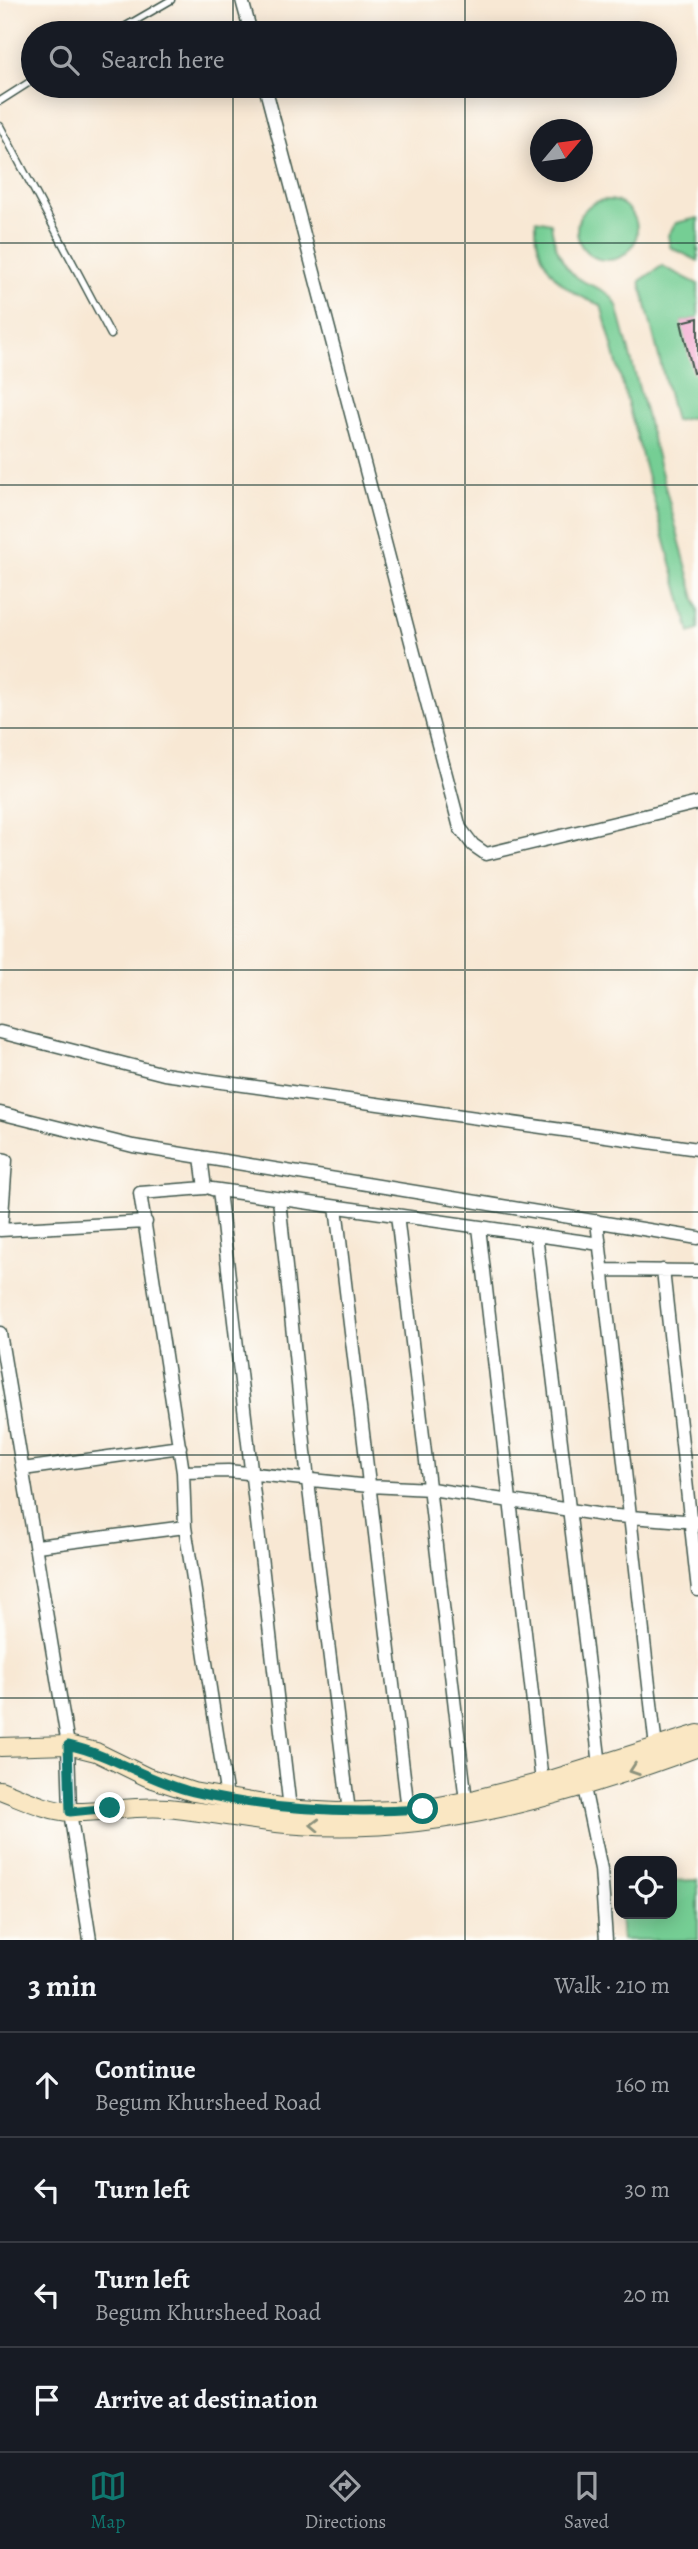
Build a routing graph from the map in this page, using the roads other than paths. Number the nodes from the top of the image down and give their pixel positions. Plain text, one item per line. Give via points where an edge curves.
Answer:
1 (171, 0) edge
2 (242, 0) edge
3 (135, 21) edge
4 (248, 21) edge
5 (21, 88) edge
6 (268, 98) edge
7 (0, 101) edge
8 (0, 126) edge
9 (111, 335) dead end
10 (698, 803) edge
11 (0, 1032) edge
12 (0, 1114) edge
13 (698, 1149) edge
14 (201, 1157) junction
15 (0, 1159) edge
16 (205, 1188) junction
17 (219, 1190) junction
18 (279, 1199) junction
19 (337, 1207) junction
20 (397, 1215) junction
21 (597, 1221) junction
22 (146, 1222) junction
23 (479, 1227) junction
24 (1, 1230) edge
25 (536, 1235) junction
26 (698, 1238) edge
27 (600, 1244) junction
28 (603, 1270) junction
29 (663, 1270) junction
30 (698, 1271) edge
31 (0, 1333) edge
32 (180, 1447) junction
33 (23, 1469) junction
34 (184, 1472) junction
35 (251, 1474) junction
36 (308, 1481) junction
37 (369, 1486) junction
38 (431, 1489) junction
39 (510, 1502) junction
40 (571, 1509) junction
41 (630, 1518) junction
42 (694, 1521) edge
43 (185, 1527) junction
44 (37, 1546) junction
45 (698, 1590) edge
46 (698, 1734) edge
47 (68, 1745) junction
48 (0, 1747) edge
49 (698, 1747) edge
50 (656, 1748) junction
51 (600, 1765) junction
52 (582, 1779) junction
53 (542, 1782) junction
54 (0, 1790) edge
55 (227, 1798) junction
56 (466, 1801) junction
57 (290, 1809) junction
58 (408, 1810) junction
59 (70, 1812) junction
60 (349, 1812) junction
61 (90, 1940) edge
62 (606, 1940) edge

1 - 3 lane
2 - 4 street
5 - 7 lane
6 - 10 street via 460,828 486,853
8 - 9 lane
11 - 13 street via 164,1074
12 - 14 street
14 - 16 street
14 - 21 street
15 - 24 street via 6,1160
16 - 17 street
16 - 22 street via 140,1193
17 - 18 street
17 - 35 street
18 - 19 street
18 - 36 street
19 - 20 street
19 - 37 street
20 - 23 street
20 - 38 street
21 - 26 street
21 - 27 street
22 - 24 street
22 - 32 street
23 - 25 street
23 - 39 street
25 - 27 street
25 - 40 street
27 - 28 street
28 - 29 street
28 - 41 street
29 - 30 street
29 - 42 street
31 - 33 street
32 - 33 street
32 - 34 street
33 - 44 street
34 - 35 street
34 - 43 street
35 - 36 street
35 - 57 street
36 - 37 street
36 - 60 street
37 - 38 street
37 - 58 street
38 - 39 street
38 - 56 street
39 - 40 street
39 - 53 street
40 - 41 street
40 - 51 street
41 - 42 street
41 - 50 street
42 - 45 street
43 - 44 street
43 - 55 street
44 - 47 street
46 - 50 main road
47 - 48 main road
47 - 55 main road via 96,1752 158,1781
47 - 59 street
49 -> 52 main road
50 - 51 main road
51 - 52 main road
52 - 53 main road
52 -> 59 main road via 426,1821 298,1825 165,1808
52 - 62 street via 601,1869
53 - 56 main road
54 - 59 main road
55 - 57 main road
56 - 58 main road
57 - 60 main road
58 - 60 main road
59 - 61 street

